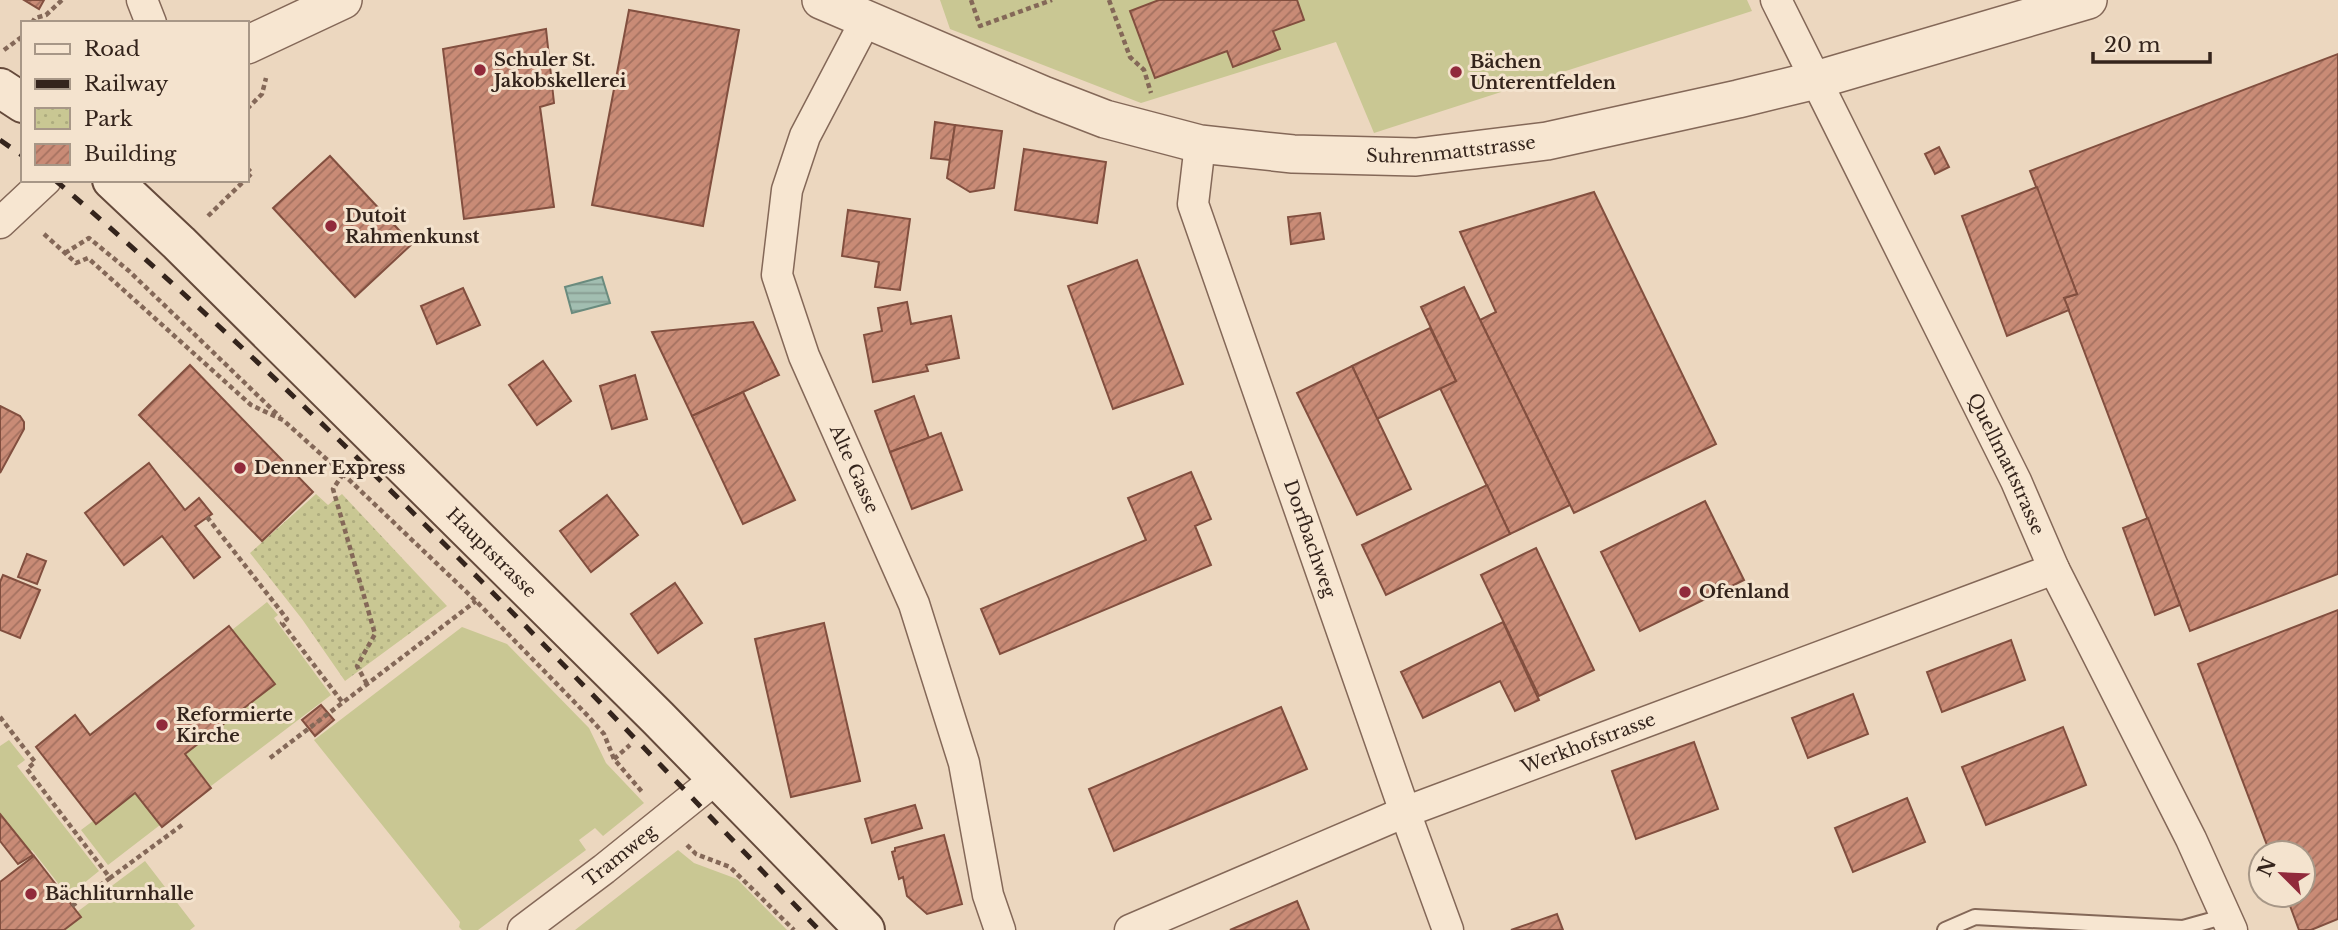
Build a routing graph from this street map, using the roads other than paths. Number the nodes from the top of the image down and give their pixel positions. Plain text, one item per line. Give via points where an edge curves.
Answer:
1 (142, 0) edge
2 (343, 0) edge
3 (821, 0) edge
4 (1776, 0) edge
5 (2088, 0) edge
6 (2041, 7) edge
7 (867, 18) junction
8 (150, 21) edge
9 (257, 58) edge
10 (1816, 80) junction
11 (0, 88) edge
12 (21, 102) edge
13 (1200, 144) junction
14 (44, 182) edge
15 (114, 182) edge
16 (0, 223) edge
17 (2053, 569) junction
18 (717, 778) junction
19 (1405, 812) junction
20 (2229, 923) edge
21 (523, 930) edge
22 (865, 930) edge
23 (1000, 930) edge
24 (1130, 930) edge
25 (1448, 930) edge
26 (1945, 930) edge

1 - 8 street
2 - 9 street
3 - 7 street, Suhrenmattstrasse
4 - 10 street, Quellmattstrasse
5 - 6 street, Suhrenmattstrasse
6 - 10 street, Suhrenmattstrasse
7 - 13 street, Suhrenmattstrasse via 1105,119
7 - 23 street, Alte Gasse via 805,136 787,190 777,275 804,356 914,604 964,763 988,895
10 - 13 street, Suhrenmattstrasse via 1548,141 1416,157 1293,155
10 - 17 street, Quellmattstrasse via 2016,481
11 - 12 main road
13 - 19 street, Dorfbachweg via 1193,204
14 - 16 street
15 - 18 main road, Hauptstrasse
17 - 19 street, Werkhofstrasse
17 - 20 street, Quellmattstrasse
18 - 21 street, Tramweg
18 - 22 main road, Hauptstrasse
19 - 24 street, Werkhofstrasse
19 - 25 street, Dorfbachweg
20 - 26 lane via 2183,928 1975,917

